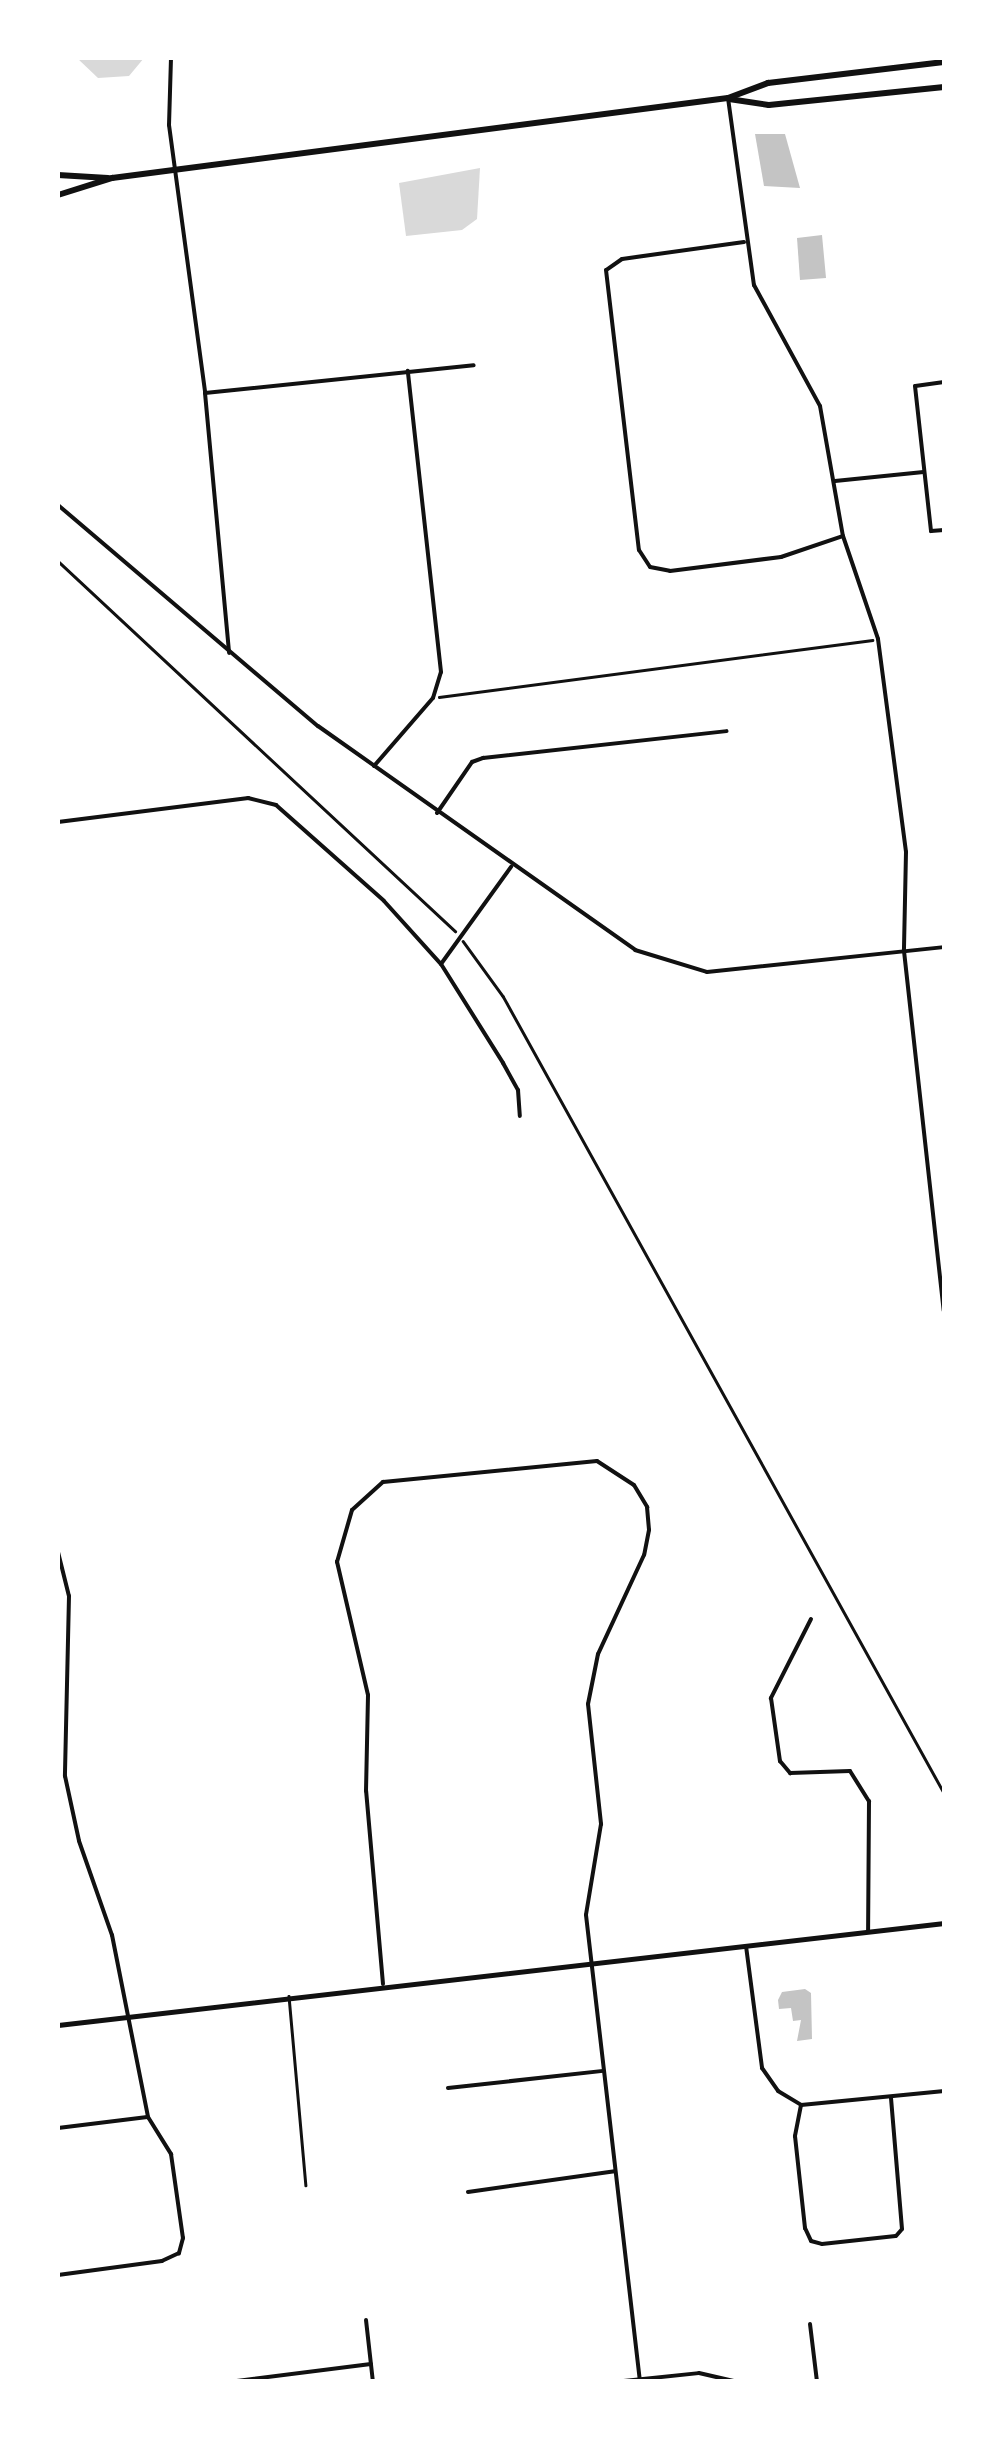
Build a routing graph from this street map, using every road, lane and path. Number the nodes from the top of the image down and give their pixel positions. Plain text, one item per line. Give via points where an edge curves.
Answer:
1 (171, 58) edge
2 (944, 62) edge
3 (944, 87) edge
4 (728, 98) junction
5 (177, 170) junction
6 (58, 176) edge
7 (110, 178) junction
8 (58, 195) edge
9 (744, 242) junction
10 (474, 365) dead end
11 (408, 371) junction
12 (944, 382) edge
13 (205, 394) junction
14 (924, 472) junction
15 (835, 482) junction
16 (58, 505) edge
17 (944, 530) edge
18 (843, 536) junction
19 (58, 561) edge
20 (878, 639) junction
21 (229, 655) junction
22 (433, 698) junction
23 (727, 732) dead end
24 (374, 767) junction
25 (437, 813) junction
26 (58, 822) edge
27 (511, 867) junction
28 (458, 934) dead end
29 (465, 944) dead end
30 (944, 946) edge
31 (904, 952) junction
32 (441, 964) junction
33 (520, 1116) dead end
34 (944, 1311) edge
35 (58, 1552) edge
36 (811, 1619) dead end
37 (60, 1748) edge
38 (944, 1793) edge
39 (944, 1923) edge
40 (868, 1932) junction
41 (746, 1946) junction
42 (590, 1964) junction
43 (383, 1984) junction
44 (289, 1996) junction
45 (128, 2016) junction
46 (58, 2025) edge
47 (603, 2071) junction
48 (448, 2088) dead end
49 (944, 2091) edge
50 (891, 2097) junction
51 (801, 2104) junction
52 (148, 2117) junction
53 (58, 2128) edge
54 (616, 2171) junction
55 (306, 2185) dead end
56 (468, 2192) dead end
57 (58, 2275) edge
58 (366, 2320) dead end
59 (810, 2324) dead end
60 (371, 2364) junction
61 (266, 2379) edge
62 (640, 2380) edge
63 (229, 2382) edge
64 (373, 2382) edge
65 (614, 2382) edge
66 (738, 2382) edge
67 (817, 2382) edge

1 - 5 street via 168,111
2 - 4 main road via 768,83
3 - 4 main road via 769,105
4 - 5 main road
4 - 9 street
5 - 7 main road
5 - 13 street
6 - 7 main road
7 - 8 main road
9 - 15 street via 766,314 820,406
9 - 18 street via 622,259 606,270 639,550 650,567 670,571 781,557
10 - 11 street
11 - 13 street
11 - 22 street via 441,672
12 - 14 street via 915,386
13 - 21 street
14 - 15 street
14 - 17 street via 931,532
15 - 18 street
16 - 21 street
18 - 20 street
19 - 28 path
20 - 22 path
20 - 31 street via 906,852
21 - 24 street
22 - 24 street
23 - 25 street via 483,758 472,762
24 - 25 street
25 - 27 street
26 - 32 street via 248,798 276,804 384,901
27 - 31 street via 616,939 686,970
27 - 32 street
29 - 38 path via 502,996
30 - 31 street
31 - 34 street
32 - 33 street via 518,1090
35 - 37 street via 69,1596
36 - 40 street via 771,1698 780,1761 790,1773 850,1771 869,1802
37 - 45 street via 78,1841 112,1935
39 - 40 street
40 - 41 street
41 - 42 street
41 - 51 street via 762,2068 778,2091
42 - 43 street
42 - 43 street via 587,1894 601,1824 590,1681 644,1555 647,1507 634,1486 597,1461 383,1482 352,1510 336,1562 368,1695 366,1791
42 - 47 street
43 - 44 street
44 - 45 street
44 - 55 lane
45 - 46 street
45 - 52 street
47 - 48 street
47 - 54 street
49 - 50 street
50 - 51 street
50 - 51 street via 902,2230 822,2244 811,2241 804,2228 795,2136
52 - 53 street
52 - 57 street via 172,2154 180,2252 145,2266
54 - 56 street
54 - 62 street
58 - 60 street
59 - 67 street
60 - 61 street
60 - 64 street
61 - 63 street
62 - 65 street
62 - 66 street via 699,2373

